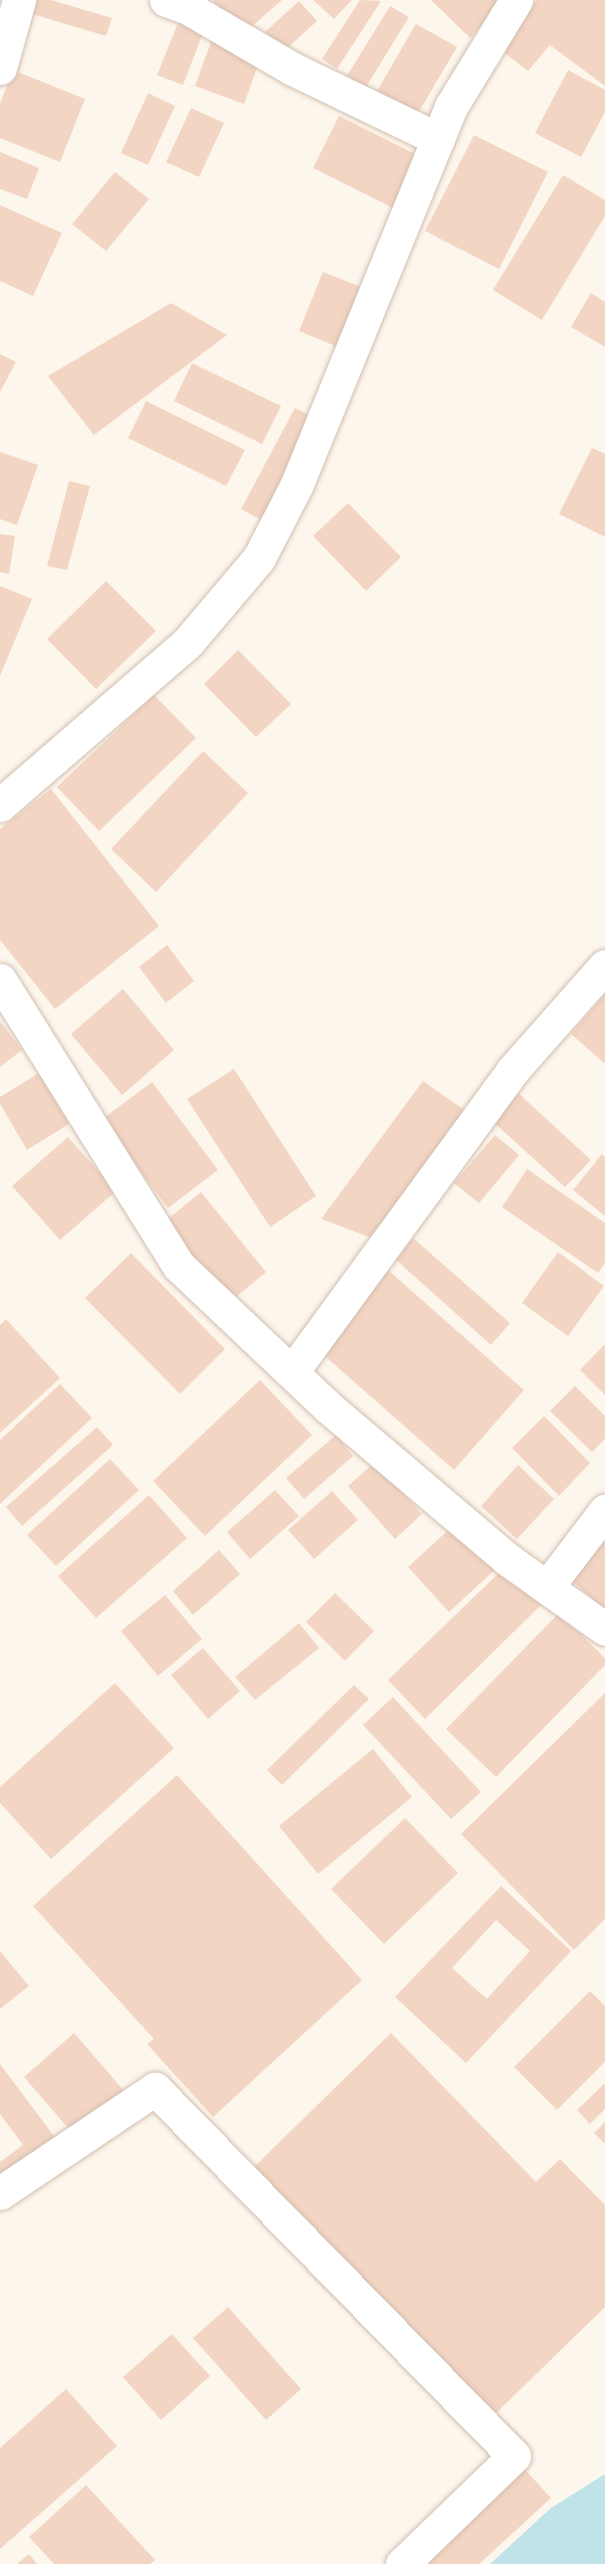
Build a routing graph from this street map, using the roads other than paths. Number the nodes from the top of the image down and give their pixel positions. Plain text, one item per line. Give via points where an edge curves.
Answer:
1 (19, 0) edge
2 (166, 0) edge
3 (516, 0) edge
4 (0, 68) edge
5 (438, 139) junction
6 (0, 805) edge
7 (605, 966) edge
8 (0, 980) edge
9 (292, 1372) junction
10 (605, 1511) edge
11 (547, 1587) junction
12 (605, 1629) edge
13 (0, 2193) edge
14 (402, 2564) edge

1 - 4 street
2 - 5 street via 188,8 293,69
3 - 5 street via 452,105
5 - 6 street via 297,484 259,558 188,642
7 - 9 street via 512,1071
8 - 9 street via 179,1266
9 - 11 street via 507,1559
10 - 11 street
11 - 12 street
13 - 14 street via 155,2089 514,2456

